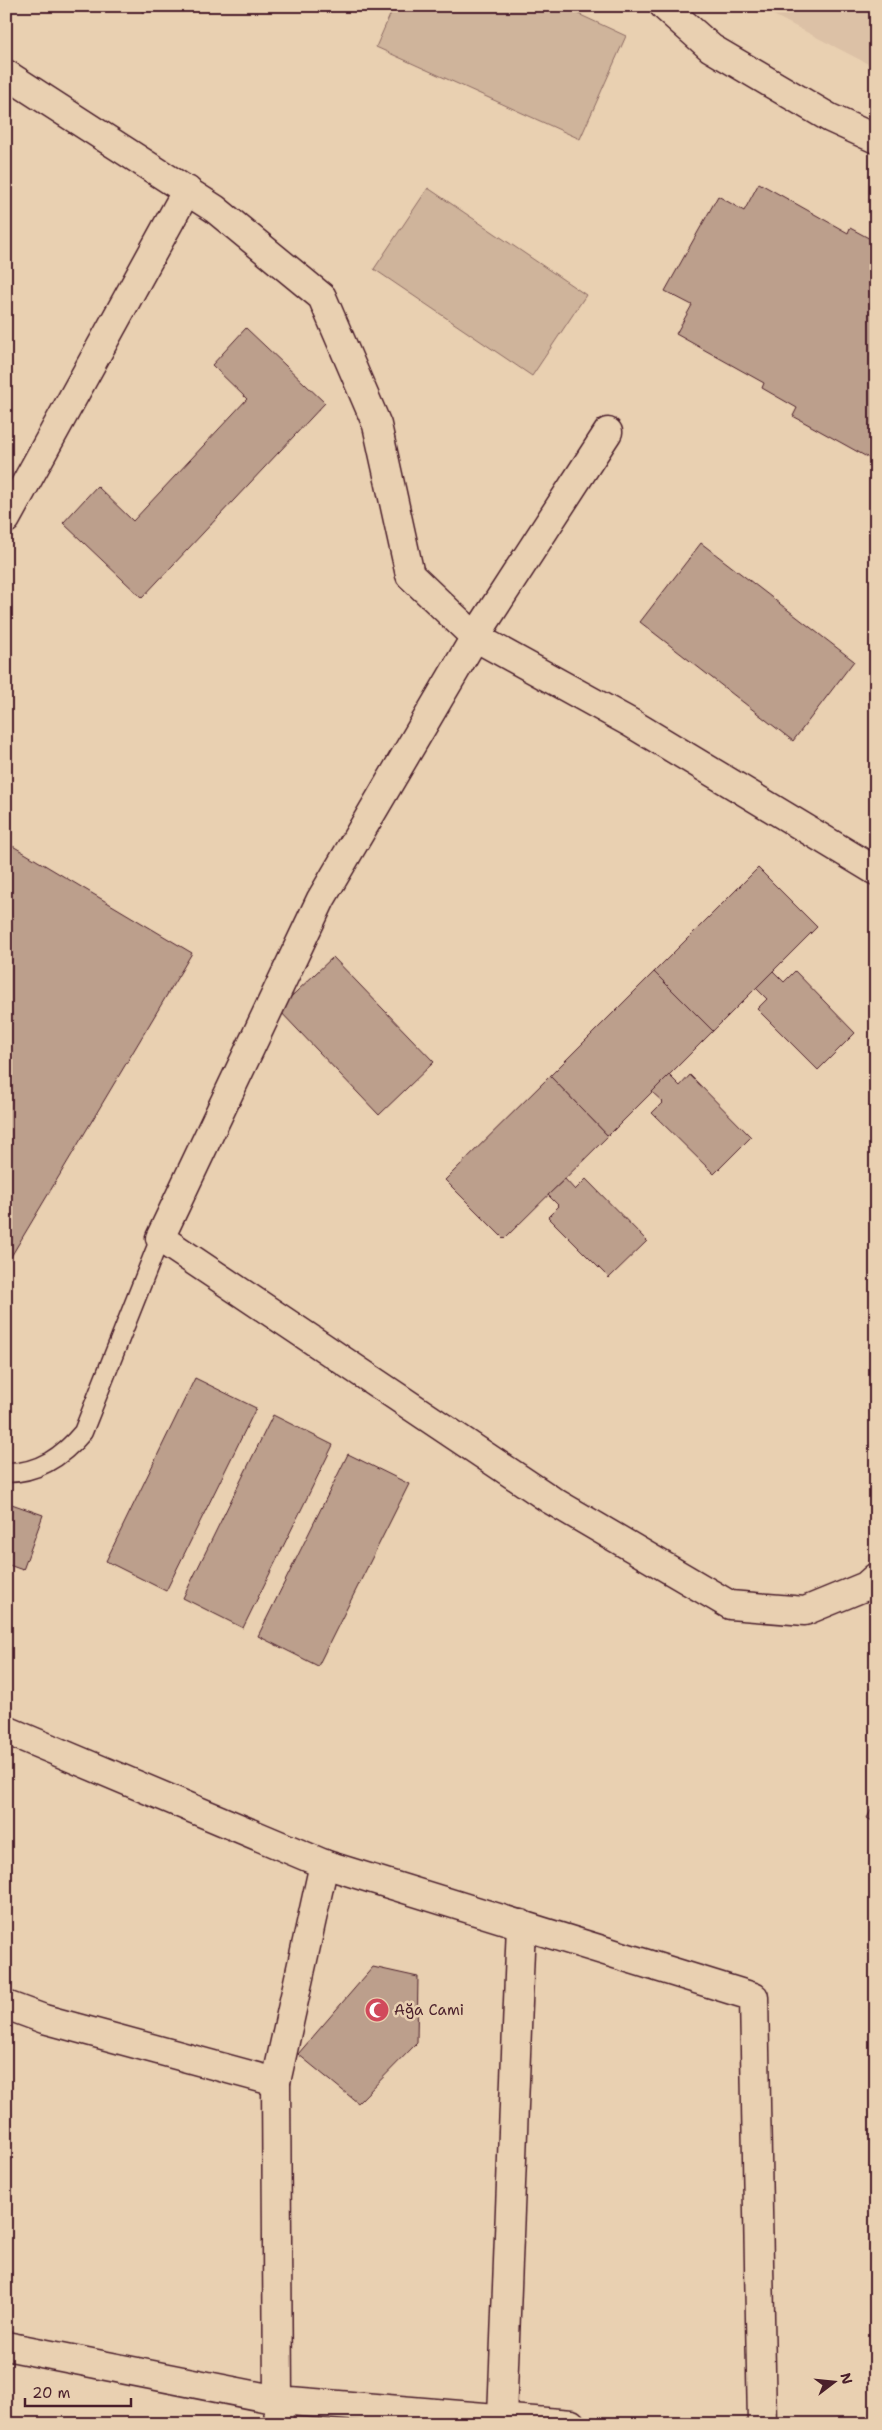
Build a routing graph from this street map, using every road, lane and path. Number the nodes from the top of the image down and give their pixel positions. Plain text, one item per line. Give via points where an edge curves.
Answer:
1 (664, 6) edge
2 (6, 74) edge
3 (876, 139) edge
4 (187, 190) junction
5 (608, 432) dead end
6 (6, 519) edge
7 (475, 637) junction
8 (876, 871) edge
9 (160, 1238) junction
10 (6, 1473) edge
11 (876, 1577) edge
12 (6, 1730) edge
13 (324, 1864) junction
14 (521, 1924) junction
15 (6, 2005) edge
16 (276, 2082) junction
17 (6, 2346) edge
18 (278, 2412) edge
19 (502, 2417) junction
20 (571, 2424) edge
21 (762, 2424) edge

1 - 3 street via 711,48 830,118
2 - 4 street
4 - 6 street
4 - 7 street via 215,209 322,297 377,425 410,575
5 - 7 street
7 - 8 street via 630,723
7 - 9 street via 321,899
9 - 10 lane via 83,1432 60,1456 45,1465
9 - 11 street via 550,1500 730,1605 805,1611 866,1586
12 - 13 street
13 - 14 street
13 - 16 street
14 - 19 street
14 - 21 street via 754,1997
15 - 16 street via 44,2019
16 - 18 street
17 - 18 street
18 - 19 street
19 - 20 street

